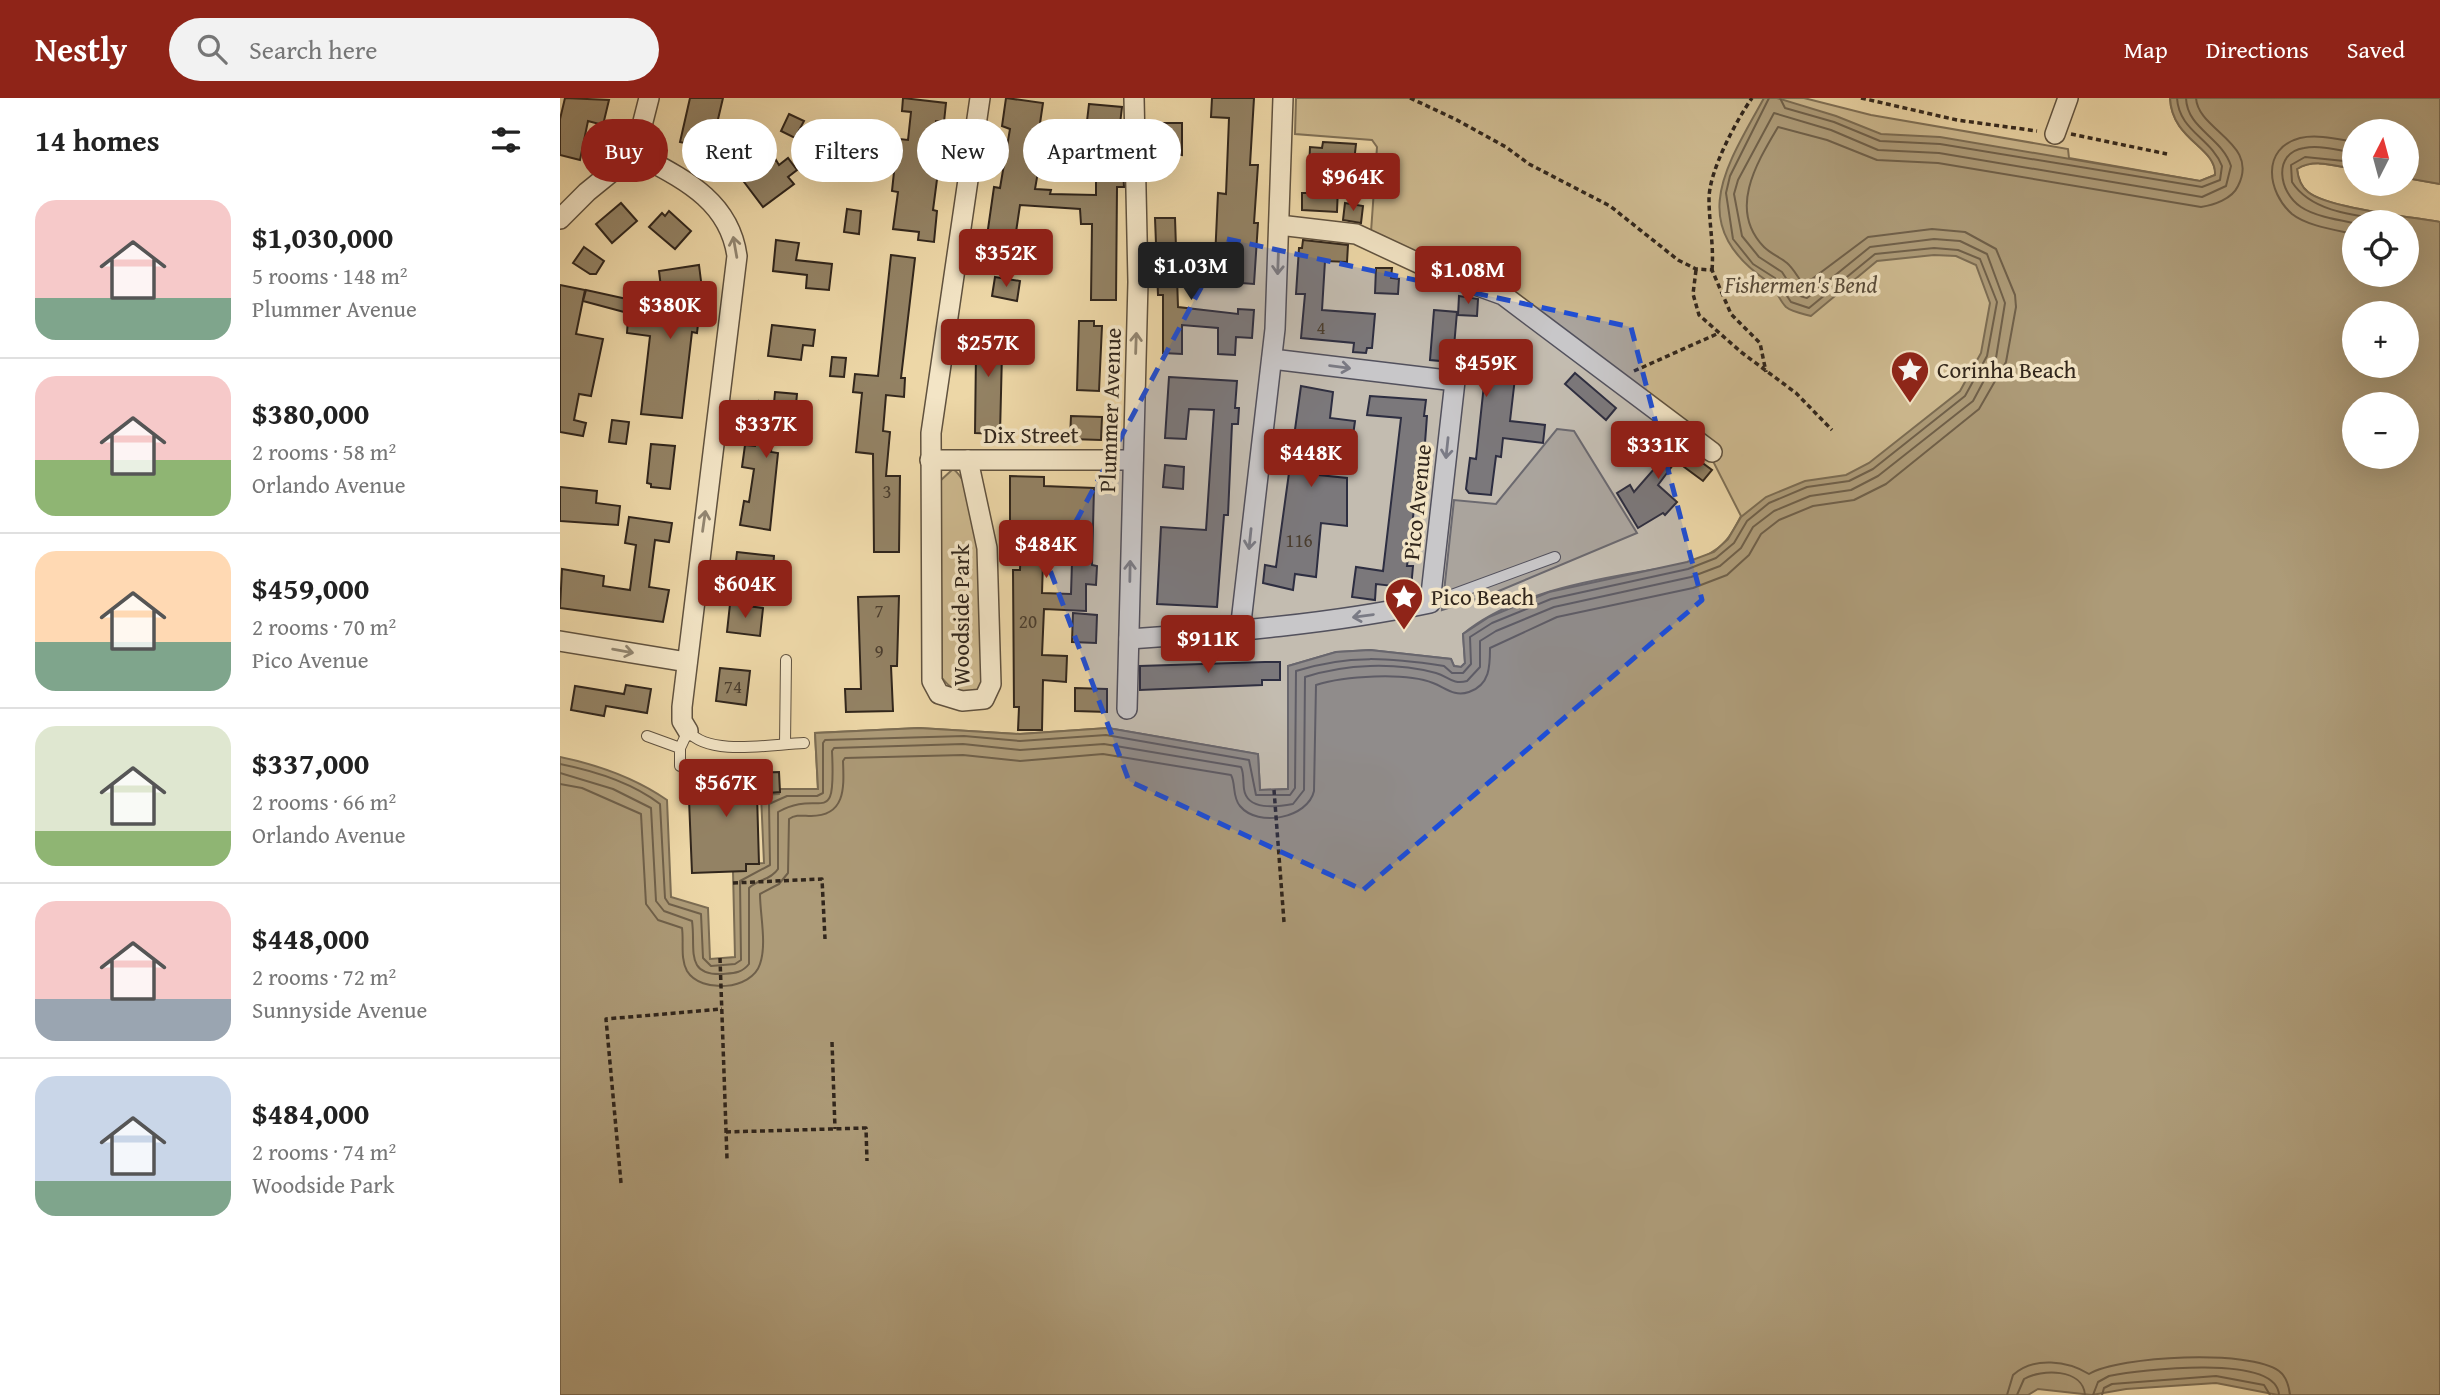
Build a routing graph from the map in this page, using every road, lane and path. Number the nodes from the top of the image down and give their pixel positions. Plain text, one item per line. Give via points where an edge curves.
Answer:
1 (649, 98) edge
2 (980, 98) edge
3 (1134, 98) edge
4 (1283, 98) edge
5 (1410, 98) edge
6 (1752, 98) edge
7 (1861, 98) edge
8 (2067, 98) edge
9 (644, 119) edge
10 (2055, 133) junction
11 (2167, 154) dead end
12 (668, 172) edge
13 (599, 182) edge
14 (560, 219) edge
15 (1279, 225) junction
16 (1696, 269) junction
17 (1712, 270) junction
18 (1719, 333) junction
19 (1272, 359) junction
20 (1766, 372) junction
21 (1615, 378) junction
22 (1832, 429) dead end
23 (1712, 452) dead end
24 (930, 460) junction
25 (968, 460) junction
26 (1133, 460) junction
27 (1555, 557) dead end
28 (1430, 603) junction
29 (1240, 631) junction
30 (1129, 639) junction
31 (560, 641) edge
32 (786, 660) dead end
33 (687, 662) junction
34 (1127, 709) dead end
35 (647, 736) dead end
36 (684, 740) junction
37 (804, 743) dead end
38 (785, 744) junction
39 (680, 766) dead end
40 (1274, 790) dead end
41 (733, 883) dead end
42 (1284, 922) dead end
43 (825, 939) dead end
44 (720, 958) dead end
45 (722, 1009) junction
46 (832, 1042) dead end
47 (835, 1129) junction
48 (726, 1132) junction
49 (727, 1159) dead end
50 (867, 1161) dead end
51 (621, 1183) dead end

1 - 9 street
2 - 24 street
26 -> 3 street, Plummer Avenue via 1138,282
4 - 15 street
5 - 16 path via 1610,206
6 - 17 path via 1711,181
7 - 10 path via 1957,120
8 - 10 street
10 - 11 path
33 -> 12 street via 737,256 730,228 714,203
13 - 14 street
15 -> 19 street
15 - 21 street via 1356,234 1431,269 1503,295
16 - 17 path
16 - 18 path via 1693,294 1699,315
17 - 20 path via 1731,314 1760,343
18 - 20 path
18 - 21 path
19 -> 28 street, Pico Avenue via 1455,380
19 -> 29 street
20 - 22 path via 1796,393
21 - 23 street
24 - 25 street, Dix Street
24 - 25 street, Woodside Park via 932,681 939,694 968,702 984,699 991,684 986,537
25 - 26 street, Dix Street
30 -> 26 street, Plummer Avenue
27 - 28 lane
28 -> 29 street
29 - 30 street
30 - 34 street, Plummer Avenue
31 -> 33 street
32 - 38 lane
33 - 36 street
35 - 36 lane
36 - 38 lane via 710,746
36 - 39 lane
37 - 38 lane
40 - 42 path
41 - 43 path via 822,879
44 - 45 path
45 - 48 path
45 - 51 path via 606,1019
46 - 47 path
47 - 48 path
47 - 50 path via 866,1128
48 - 49 path

